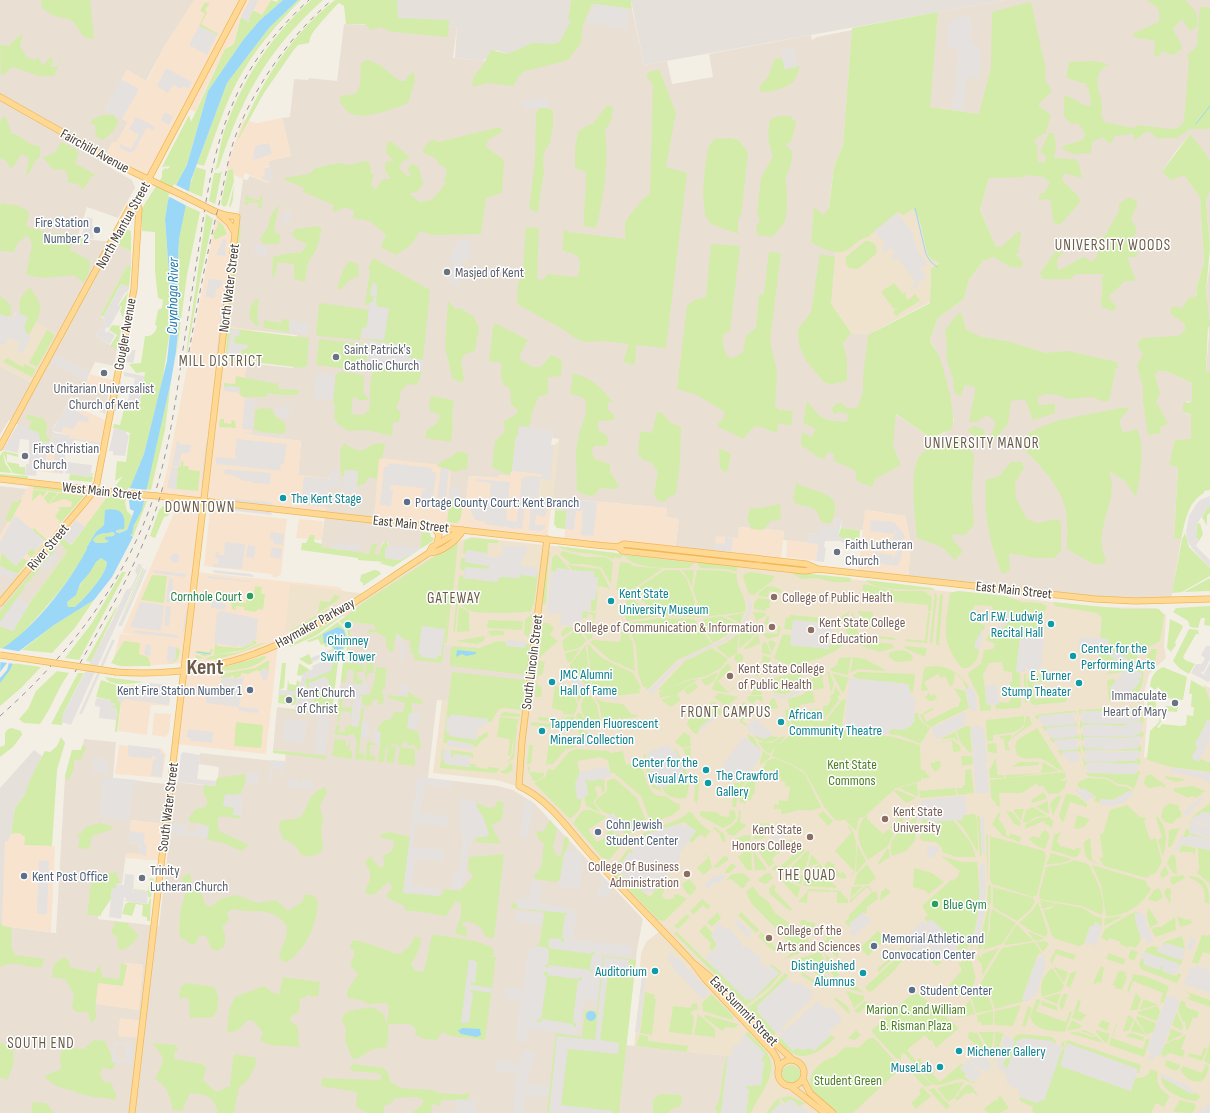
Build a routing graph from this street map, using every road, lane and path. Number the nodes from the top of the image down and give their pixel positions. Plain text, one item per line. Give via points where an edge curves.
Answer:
1 (243, 0) edge
2 (0, 97) edge
3 (148, 180) junction
4 (137, 201) junction
5 (215, 211) junction
6 (237, 217) joint
7 (235, 233) junction
8 (0, 447) edge
9 (0, 479) edge
10 (94, 490) junction
11 (204, 501) junction
12 (434, 527) junction
13 (463, 530) junction
14 (547, 539) junction
15 (437, 543) junction
16 (429, 553) junction
17 (1210, 599) edge
18 (0, 603) edge
19 (0, 655) edge
20 (185, 670) junction
21 (519, 786) joint
22 (693, 963) junction
23 (793, 1060) junction
24 (777, 1071) junction
25 (803, 1079) junction
26 (790, 1086) junction
27 (132, 1113) edge
28 (824, 1113) edge
29 (833, 1113) edge

1 - 3 main road, North Mantua Street
2 - 3 main road, Fairchild Avenue
3 - 4 main road, North Mantua Street
3 - 5 main road, Fairchild Avenue, bridge
4 - 8 main road, North Mantua Street via 131,205
4 - 10 main road, Gougler Avenue via 139,209 134,289 105,446
5 - 6 main road, Fairchild Avenue
5 - 7 main road via 229,223
6 - 7 main road, North Water Street
7 - 11 main road, North Water Street
9 - 10 main road, West Main Street
10 - 11 main road, West Main Street, bridge
10 - 18 main road, River Street
11 - 12 main road, East Main Street
11 - 20 main road, South Water Street
12 - 13 main road, East Main Street
12 - 15 main road via 439,535
13 - 14 main road, East Main Street
13 - 15 main road, Haymaker Parkway via 454,532
13 - 16 main road, Haymaker Parkway via 454,540 435,553
14 - 17 main road, East Main Street via 618,547 623,551 805,571 818,569 1095,599
14 - 21 main road, South Lincoln Street via 522,741
15 - 16 main road, Haymaker Parkway
16 - 20 main road, Haymaker Parkway via 329,618 278,645 234,660
19 - 20 main road, Haymaker Parkway, bridge via 116,672 160,673
20 - 27 main road, South Water Street
21 - 22 main road, East Summit Street via 546,803 594,859
22 - 23 main road, East Summit Street
22 - 24 main road, East Summit Street via 773,1052
23 - 24 main road via 784,1062
23 - 25 main road via 803,1067
24 - 26 main road via 780,1080
25 - 26 main road via 798,1085
25 - 29 main road via 810,1093
26 - 28 main road

